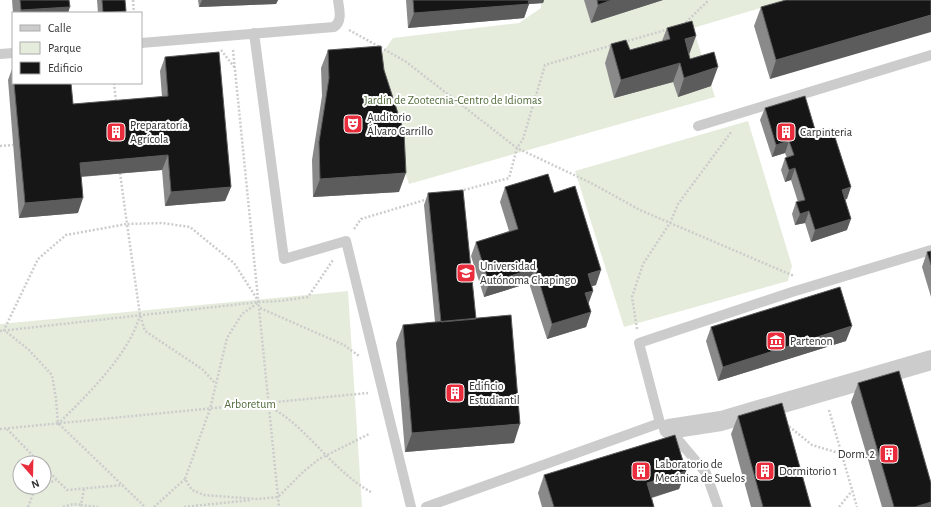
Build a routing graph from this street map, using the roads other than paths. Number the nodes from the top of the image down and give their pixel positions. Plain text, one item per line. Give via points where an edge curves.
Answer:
1 (338, 0) edge
2 (254, 33) junction
3 (142, 42) edge
4 (12, 53) edge
5 (0, 54) edge
6 (931, 56) edge
7 (698, 126) dead end
8 (931, 250) edge
9 (931, 360) edge
10 (665, 426) junction
11 (411, 507) edge
12 (426, 507) edge
13 (718, 507) edge

1 - 2 lane via 340,20 334,27
2 - 3 lane
2 - 11 lane via 284,259 346,241
4 - 5 lane
6 - 7 lane
8 - 10 lane via 639,343
9 - 10 street via 721,421
10 - 12 lane
10 - 13 lane via 706,473

